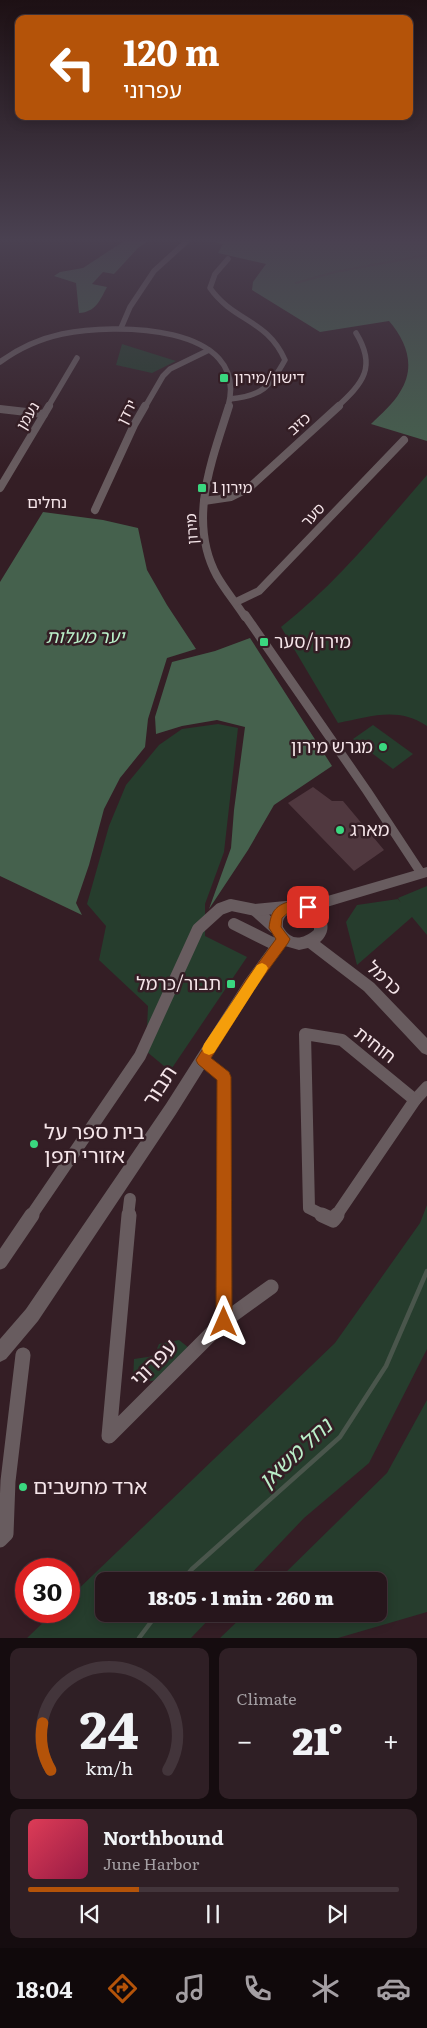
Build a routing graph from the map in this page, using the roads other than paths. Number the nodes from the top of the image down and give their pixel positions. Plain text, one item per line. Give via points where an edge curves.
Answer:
1 (126, 317) edge
2 (243, 317) edge
3 (121, 328) junction
4 (356, 333) dead end
5 (209, 350) junction
6 (78, 358) dead end
7 (0, 362) edge
8 (230, 399) junction
9 (0, 409) edge
10 (44, 414) junction
11 (404, 440) dead end
12 (0, 488) edge
13 (204, 501) junction
14 (96, 510) dead end
15 (236, 602) junction
16 (424, 872) edge
17 (286, 907) junction
18 (308, 907) junction
19 (255, 910) junction
20 (234, 924) dead end
21 (279, 938) junction
22 (310, 942) junction
23 (427, 1048) edge
24 (202, 1060) junction
25 (427, 1087) edge
26 (415, 1100) junction
27 (130, 1199) dead end
28 (0, 1262) edge
29 (271, 1287) dead end
30 (224, 1322) junction
31 (0, 1353) edge
32 (23, 1355) dead end
33 (0, 1540) edge

1 - 3 street
2 - 8 street via 275,338 285,360 263,392
3 - 5 street, מירון via 169,334
3 - 7 street, מירון via 80,331 42,340
4 - 13 street, כזיב via 366,348 368,363 365,376 356,390 241,494 218,501
5 - 8 street, מירון via 228,371 232,381
5 - 14 street, ירדן via 170,369 163,376 134,425
6 - 10 street, נעמן
8 - 13 street, מירון via 208,472
9 - 10 street
10 - 12 street, נעמן
11 - 15 street, סער via 259,591
13 - 15 street, מירון via 203,534 208,557
15 - 16 street, מירון
16 - 18 street
17 - 18 street
17 - 19 street
17 - 21 street via 276,916
18 - 22 street via 319,916 322,927
19 - 21 street
19 - 28 street via 231,905 220,909 198,929 140,1056
20 - 21 street
21 - 22 street via 296,944
21 - 24 street, תבור
22 - 23 street, כרמל via 369,987
24 - 30 street via 224,1077
24 - 31 street, תבור via 32,1314
25 - 26 street
26 - 26 street, חוחית via 333,1220 309,1208 305,1034 342,1040
27 - 30 street, עפרוני via 108,1436
29 - 30 street
32 - 33 street via 8,1481 6,1534

